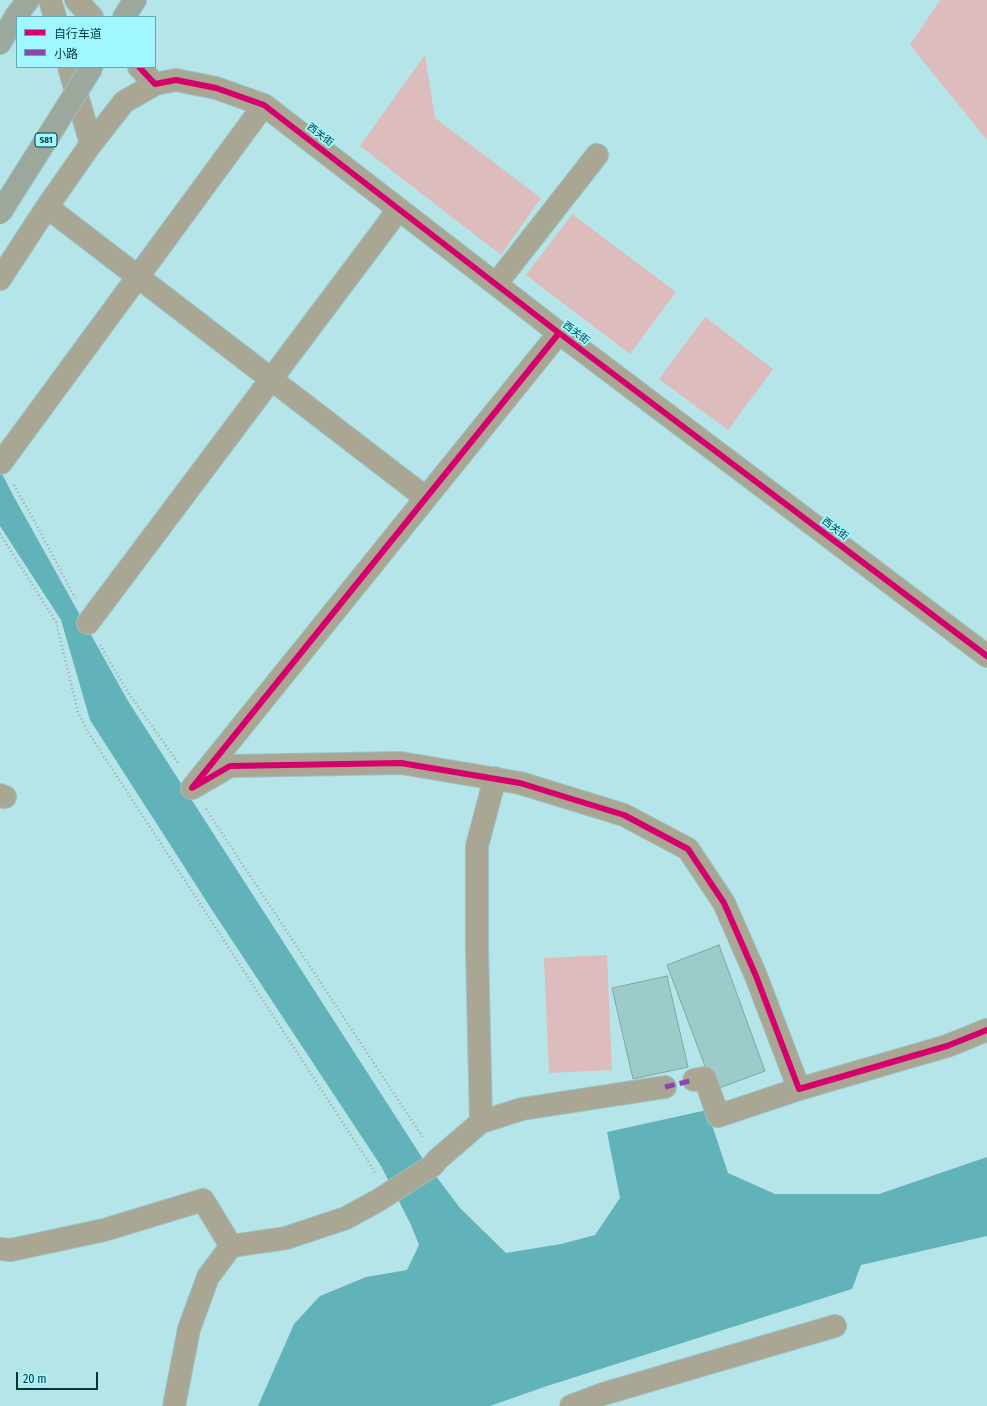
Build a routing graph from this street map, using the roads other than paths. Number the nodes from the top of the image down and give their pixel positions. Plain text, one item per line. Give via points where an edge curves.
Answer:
1 (28, 0) edge
2 (50, 0) edge
3 (76, 0) edge
4 (135, 0) edge
5 (55, 16) edge
6 (91, 16) edge
7 (125, 16) edge
8 (0, 43) edge
9 (69, 68) edge
10 (91, 68) edge
11 (140, 68) edge
12 (155, 84) junction
13 (264, 105) junction
14 (91, 144) junction
15 (596, 156) dead end
16 (47, 207) junction
17 (399, 209) junction
18 (0, 213) edge
19 (138, 277) junction
20 (0, 279) edge
21 (496, 284) junction
22 (559, 333) junction
23 (271, 379) junction
24 (1, 463) road end
25 (426, 498) junction
26 (88, 623) road end
27 (987, 656) edge
28 (495, 778) junction
29 (987, 1030) edge
30 (694, 1080) dead end
31 (665, 1087) dead end
32 (799, 1089) junction
33 (481, 1122) junction
34 (231, 1246) junction
35 (0, 1249) edge
36 (835, 1326) dead end
37 (174, 1406) edge
38 (571, 1406) edge

1 - 8 highway
2 - 5 street
3 - 6 street
4 - 7 highway
9 - 14 street
10 - 18 highway, S81, bridge
11 - 12 street
12 - 13 street, 西关街 via 176,80 216,88
12 - 14 street, 西关街 via 124,102
13 - 17 street, 西关街
13 - 19 street
14 - 16 street, 西关街
15 - 21 street
16 - 19 street
16 - 20 street, 西关街
17 - 21 street, 西关街
17 - 23 street
19 - 23 street
19 - 24 street
21 - 22 street, 西关街
22 - 25 street
22 - 27 street, 西关街
23 - 25 street
23 - 26 street
25 - 28 street via 192,788 230,766 401,763
28 - 32 street via 520,783 624,815 688,849 724,903 756,976
28 - 33 street via 477,846
29 - 32 street via 947,1046
30 - 32 street via 705,1078 718,1116
31 - 33 street via 522,1109
33 - 34 street via 435,1163 346,1218 286,1238
34 - 35 street via 203,1200 104,1230 11,1250
34 - 37 street via 208,1277 189,1329
36 - 38 street

